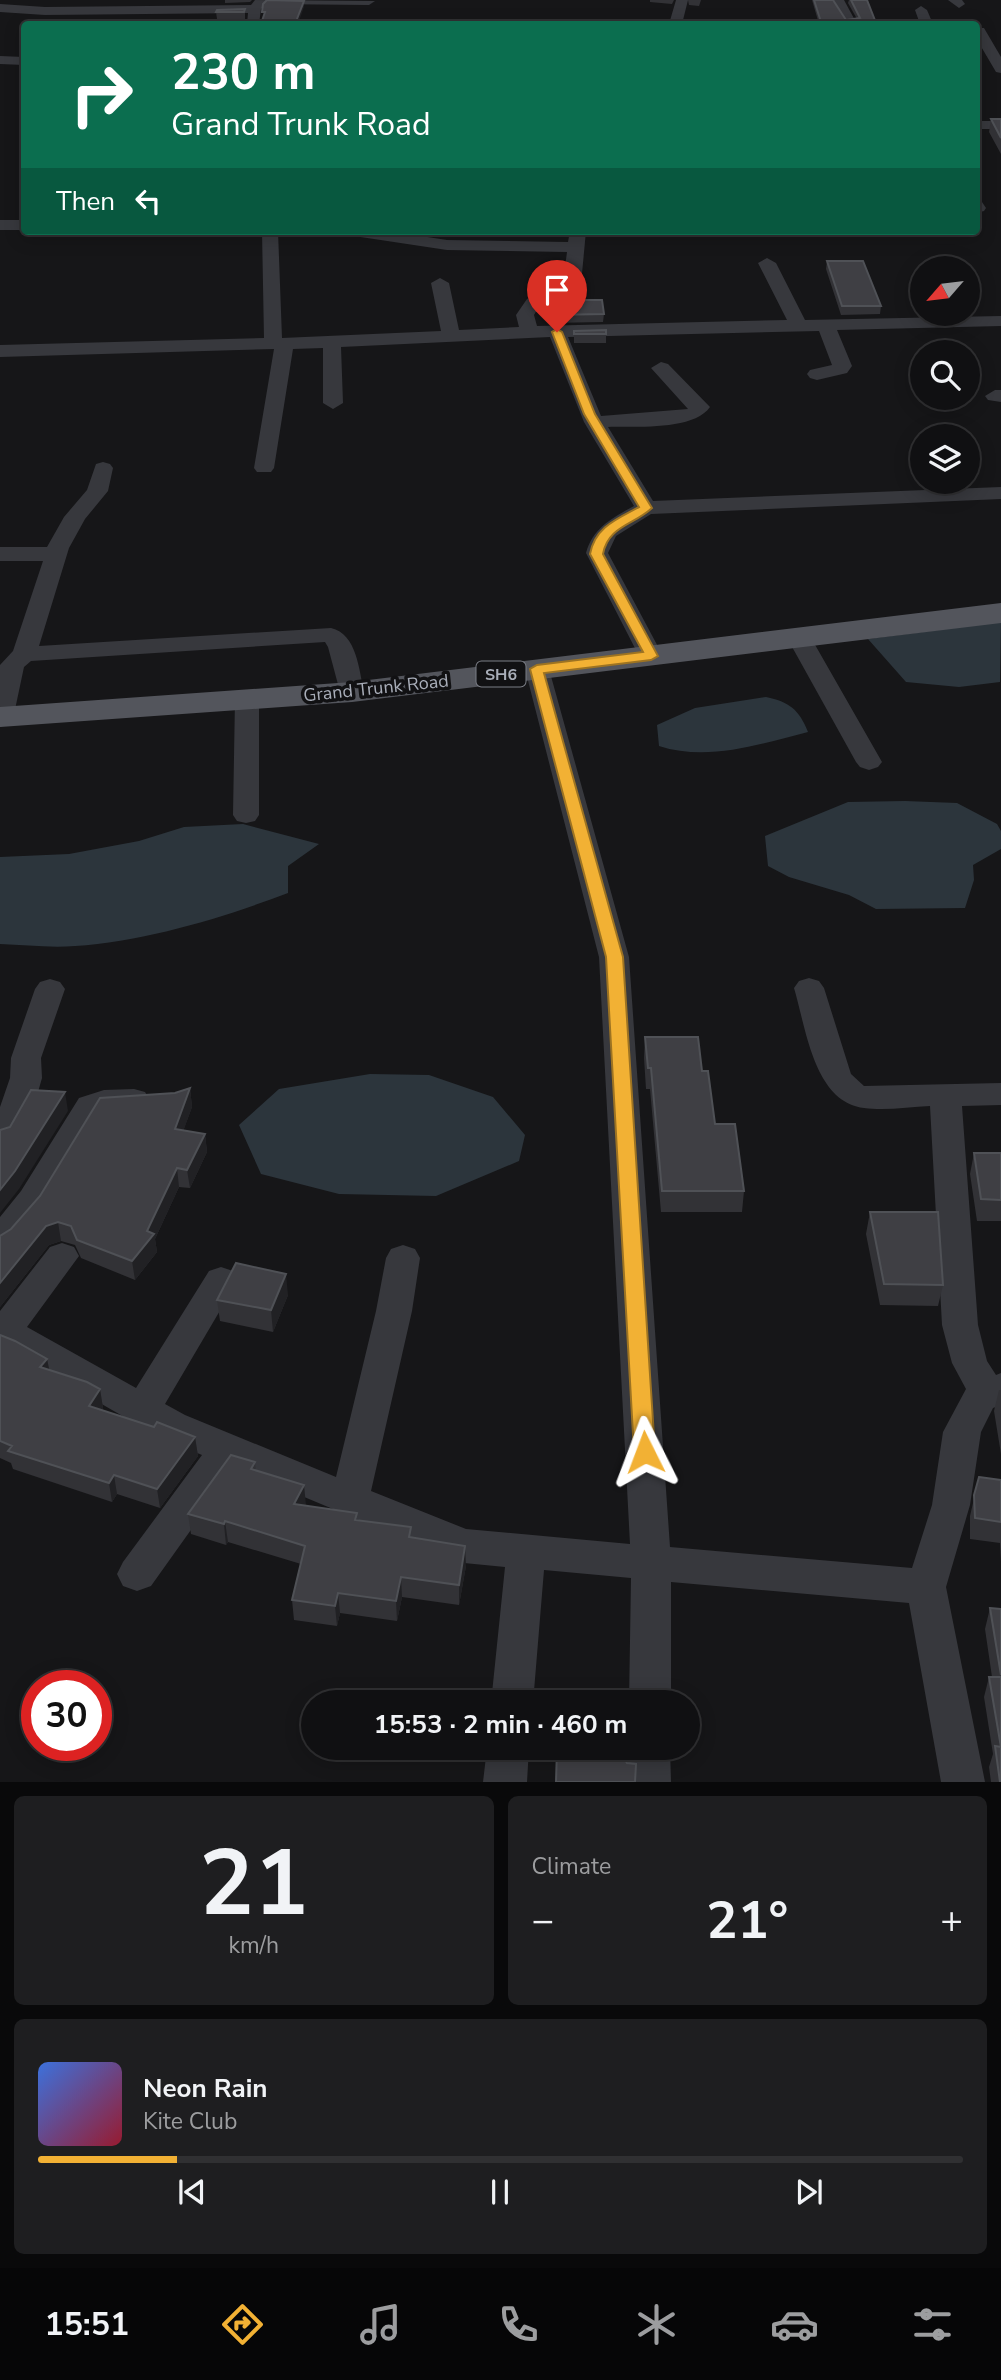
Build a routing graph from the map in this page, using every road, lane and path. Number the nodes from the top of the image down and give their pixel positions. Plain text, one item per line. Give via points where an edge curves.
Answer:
1 (682, 0) edge
2 (838, 0) edge
3 (368, 5) edge
4 (0, 8) edge
5 (255, 9) junction
6 (200, 10) junction
7 (921, 10) dead end
8 (199, 21) edge
9 (253, 21) edge
10 (677, 21) edge
11 (848, 21) edge
12 (926, 21) edge
13 (982, 31) edge
14 (0, 60) edge
15 (21, 61) edge
16 (1001, 69) edge
17 (980, 125) edge
18 (1001, 125) edge
19 (0, 225) edge
20 (21, 225) edge
21 (270, 235) edge
22 (381, 235) edge
23 (578, 239) edge
24 (767, 264) dead end
25 (440, 283) dead end
26 (1001, 321) edge
27 (799, 327) junction
28 (828, 327) junction
29 (529, 332) junction
30 (557, 332) junction
31 (451, 336) junction
32 (332, 342) junction
33 (279, 344) junction
34 (0, 351) edge
35 (661, 368) dead end
36 (817, 374) dead end
37 (332, 403) dead end
38 (594, 422) junction
39 (103, 468) dead end
40 (264, 468) dead end
41 (1001, 493) edge
42 (646, 508) junction
43 (0, 554) edge
44 (56, 554) junction
45 (1001, 613) edge
46 (799, 636) junction
47 (24, 654) junction
48 (651, 656) junction
49 (537, 669) junction
50 (352, 692) junction
51 (247, 699) junction
52 (0, 718) edge
53 (869, 762) dead end
54 (246, 815) dead end
55 (809, 988) dead end
56 (50, 989) dead end
57 (1001, 1094) edge
58 (945, 1095) junction
59 (165, 1098) edge
60 (0, 1136) edge
61 (0, 1241) edge
62 (62, 1256) dead end
63 (403, 1258) dead end
64 (221, 1280) dead end
65 (2, 1333) edge
66 (995, 1391) edge
67 (142, 1409) junction
68 (228, 1448) junction
69 (350, 1499) junction
70 (526, 1551) junction
71 (651, 1562) junction
72 (137, 1574) dead end
73 (926, 1587) junction
74 (513, 1690) edge
75 (650, 1690) edge
76 (507, 1760) edge
77 (649, 1760) edge
78 (505, 1782) edge
79 (649, 1782) edge
80 (963, 1782) edge

1 - 10 street
2 - 11 street
3 - 5 street via 261,0
4 - 6 street
5 - 6 street
5 - 9 street
6 - 8 street
7 - 12 street
13 - 16 street
14 - 15 street
17 - 18 street
19 - 20 street
21 - 33 street
22 - 23 street via 447,245
23 - 29 street via 572,284 534,301 525,315
24 - 27 street
25 - 31 street
26 - 28 street
27 - 28 street
27 - 30 street
28 - 36 street via 842,366
29 - 30 street
29 - 31 street
30 - 38 street
31 - 32 street
32 - 33 street
32 - 37 street
33 - 34 street
33 - 40 street
35 - 38 street via 694,399 699,407 695,413
38 - 42 street
39 - 44 street via 97,491 75,517
41 - 42 street
42 - 48 street via 610,528 599,540 597,554
43 - 44 street
44 - 47 street
45 - 46 main road, Grand Trunk Road / SH6
46 - 48 main road, Grand Trunk Road / SH6
46 - 53 street
47 - 50 street via 331,635 340,645
47 - 52 street via 12,665
48 - 49 main road, Grand Trunk Road / SH6
49 - 50 main road, Grand Trunk Road / SH6
49 - 71 street via 614,957
50 - 51 main road, Grand Trunk Road / SH6
51 - 52 main road, Grand Trunk Road / SH6
51 - 54 street
55 - 58 street via 837,1078 853,1094
56 - 60 street via 26,1058 20,1099
57 - 58 street
58 - 66 street via 960,1325 970,1363
59 - 61 street via 90,1106 33,1200
62 - 65 street
63 - 69 street
64 - 67 street
65 - 67 street
66 - 73 street via 980,1398 962,1432 951,1505
67 - 68 street
68 - 69 street
68 - 72 street
69 - 70 street via 464,1546
70 - 71 street
70 - 74 street
71 - 73 street
71 - 75 street
73 - 80 street
76 - 78 street
77 - 79 street

